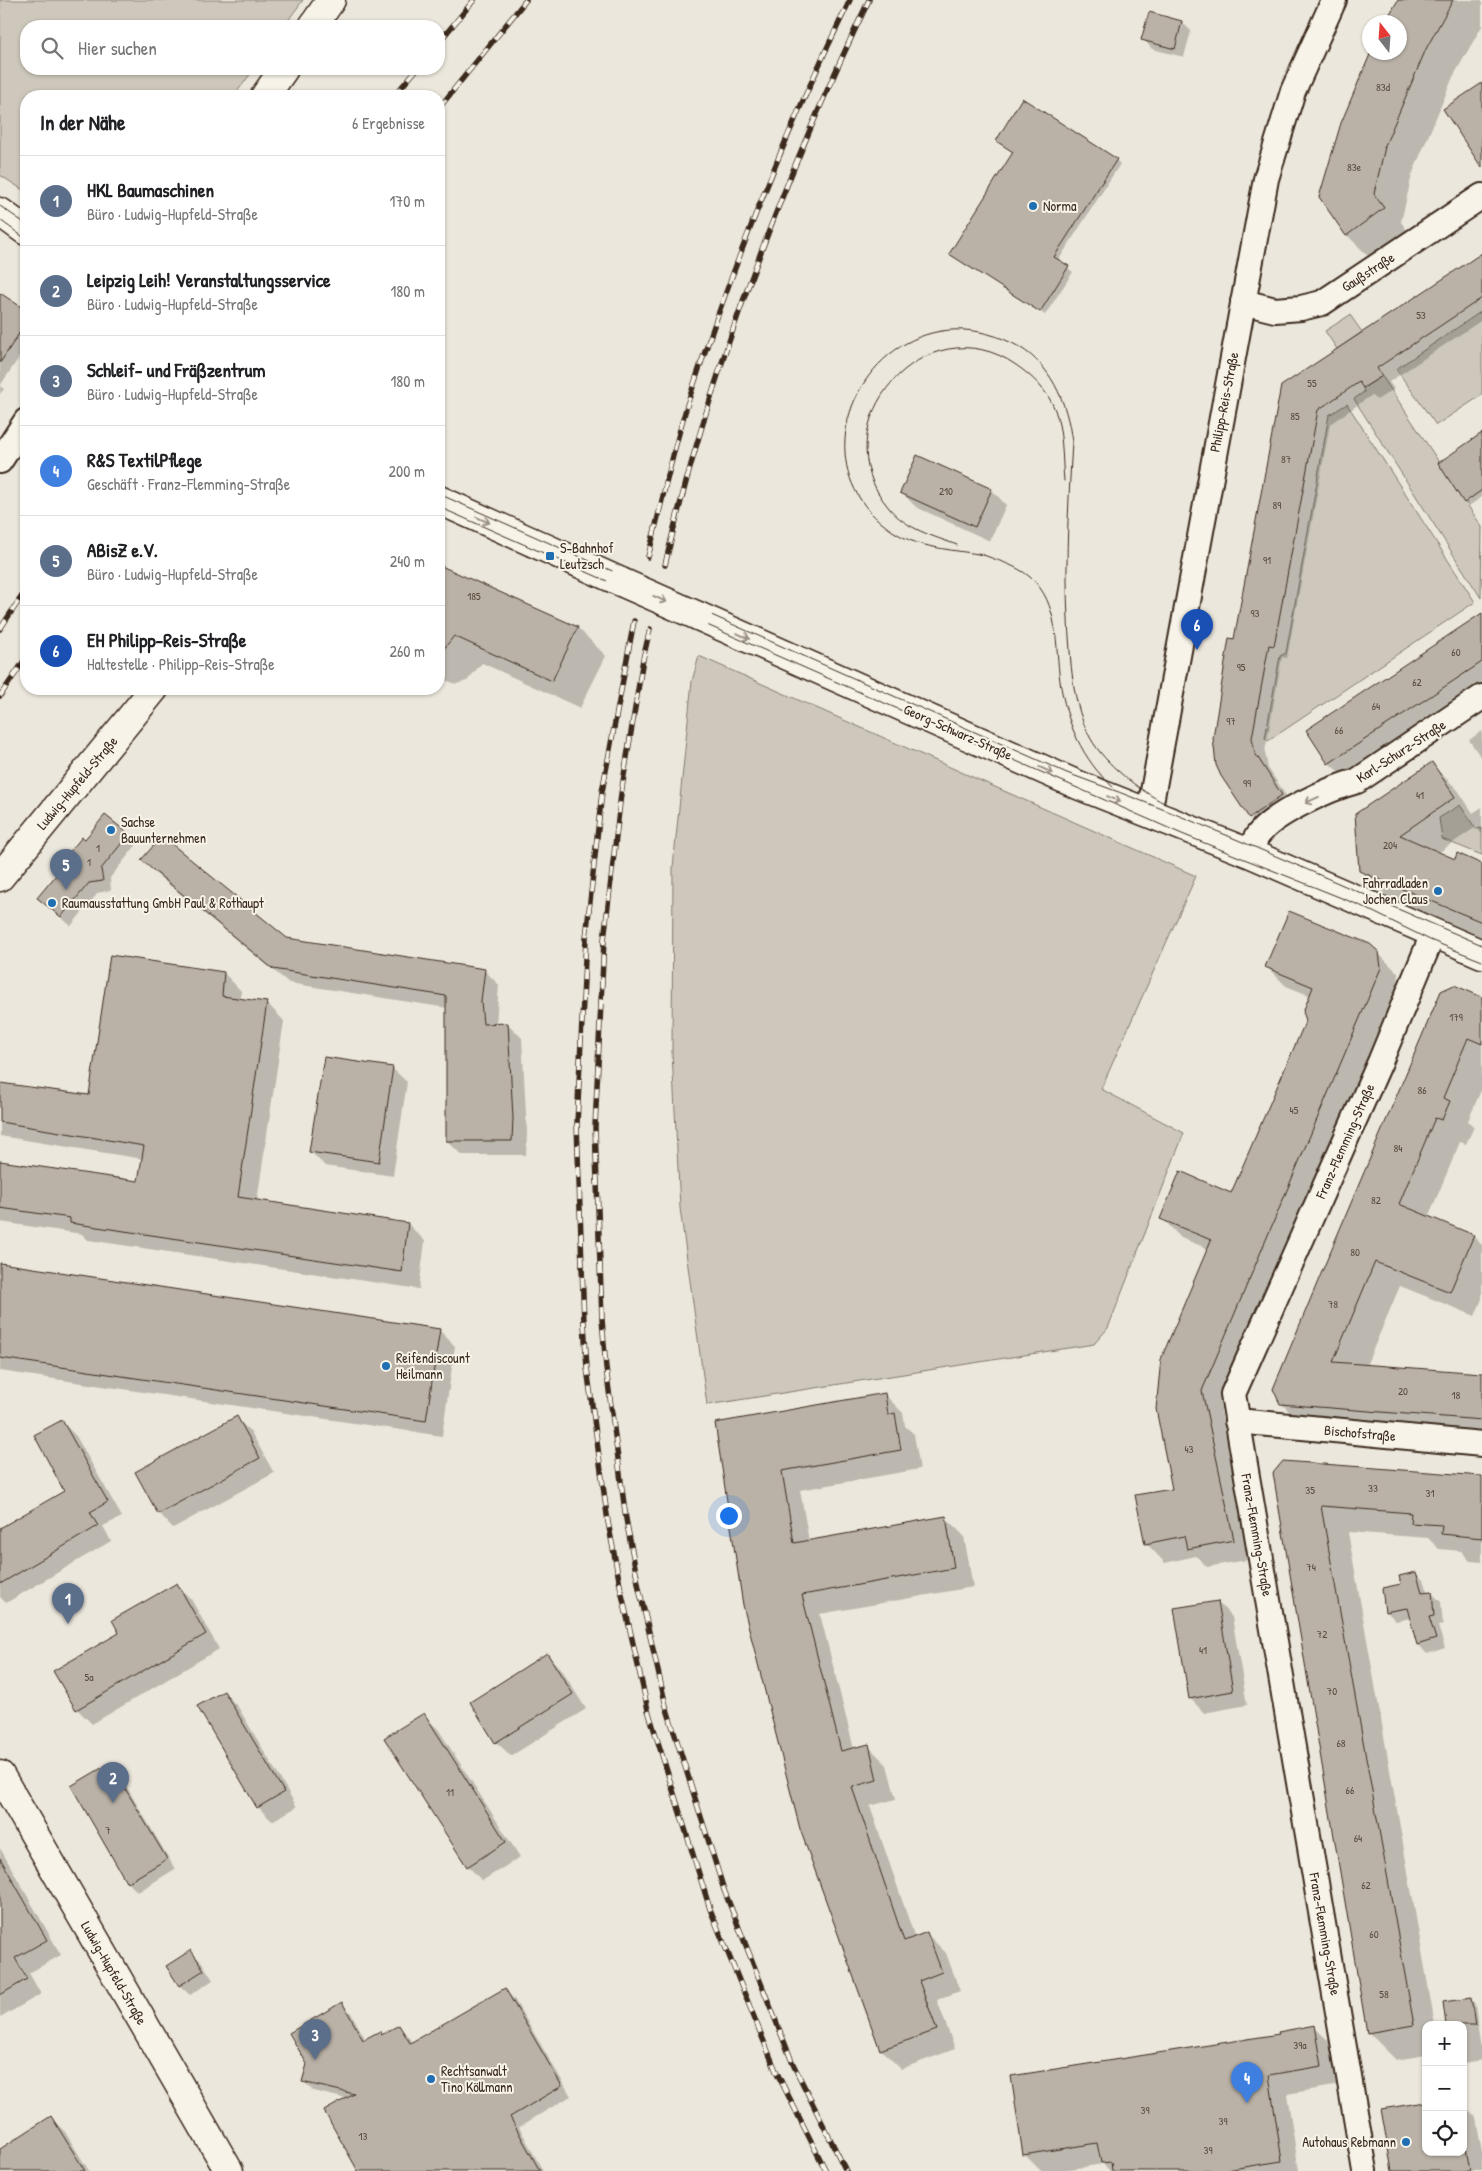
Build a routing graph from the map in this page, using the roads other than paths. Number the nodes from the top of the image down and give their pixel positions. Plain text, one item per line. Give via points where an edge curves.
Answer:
1 (331, 0) edge
2 (1334, 0) edge
3 (317, 20) edge
4 (280, 75) edge
5 (269, 90) edge
6 (1482, 196) edge
7 (0, 212) edge
8 (20, 227) edge
9 (1243, 302) junction
10 (20, 431) edge
11 (0, 461) edge
12 (445, 503) edge
13 (149, 695) edge
14 (1482, 697) edge
15 (1149, 813) junction
16 (1249, 853) junction
17 (0, 876) edge
18 (1433, 934) junction
19 (1482, 954) edge
20 (1237, 1421) junction
21 (1482, 1444) edge
22 (0, 1775) edge
23 (229, 2171) edge
24 (1365, 2171) edge

1 - 3 street
2 - 9 street, Philipp-Reis-Straße via 1293,91 1266,179
4 - 5 street
6 - 9 street, Gaußstraße via 1322,303 1275,310
7 - 8 street
9 - 15 street, Philipp-Reis-Straße
10 - 11 street
12 -> 15 street, Georg-Schwarz-Straße, bridge
13 - 17 street, Ludwig-Hupfeld-Straße
14 -> 16 street, Karl-Schurz-Straße via 1357,781 1283,813 1258,835
15 - 16 street, Georg-Schwarz-Straße
16 - 18 street, Georg-Schwarz-Straße
18 - 19 street, Georg-Schwarz-Straße
18 - 20 street, Franz-Flemming-Straße via 1233,1394
20 - 21 street, Bischofstraße
20 - 24 street, Franz-Flemming-Straße
22 - 23 street, Ludwig-Hupfeld-Straße

